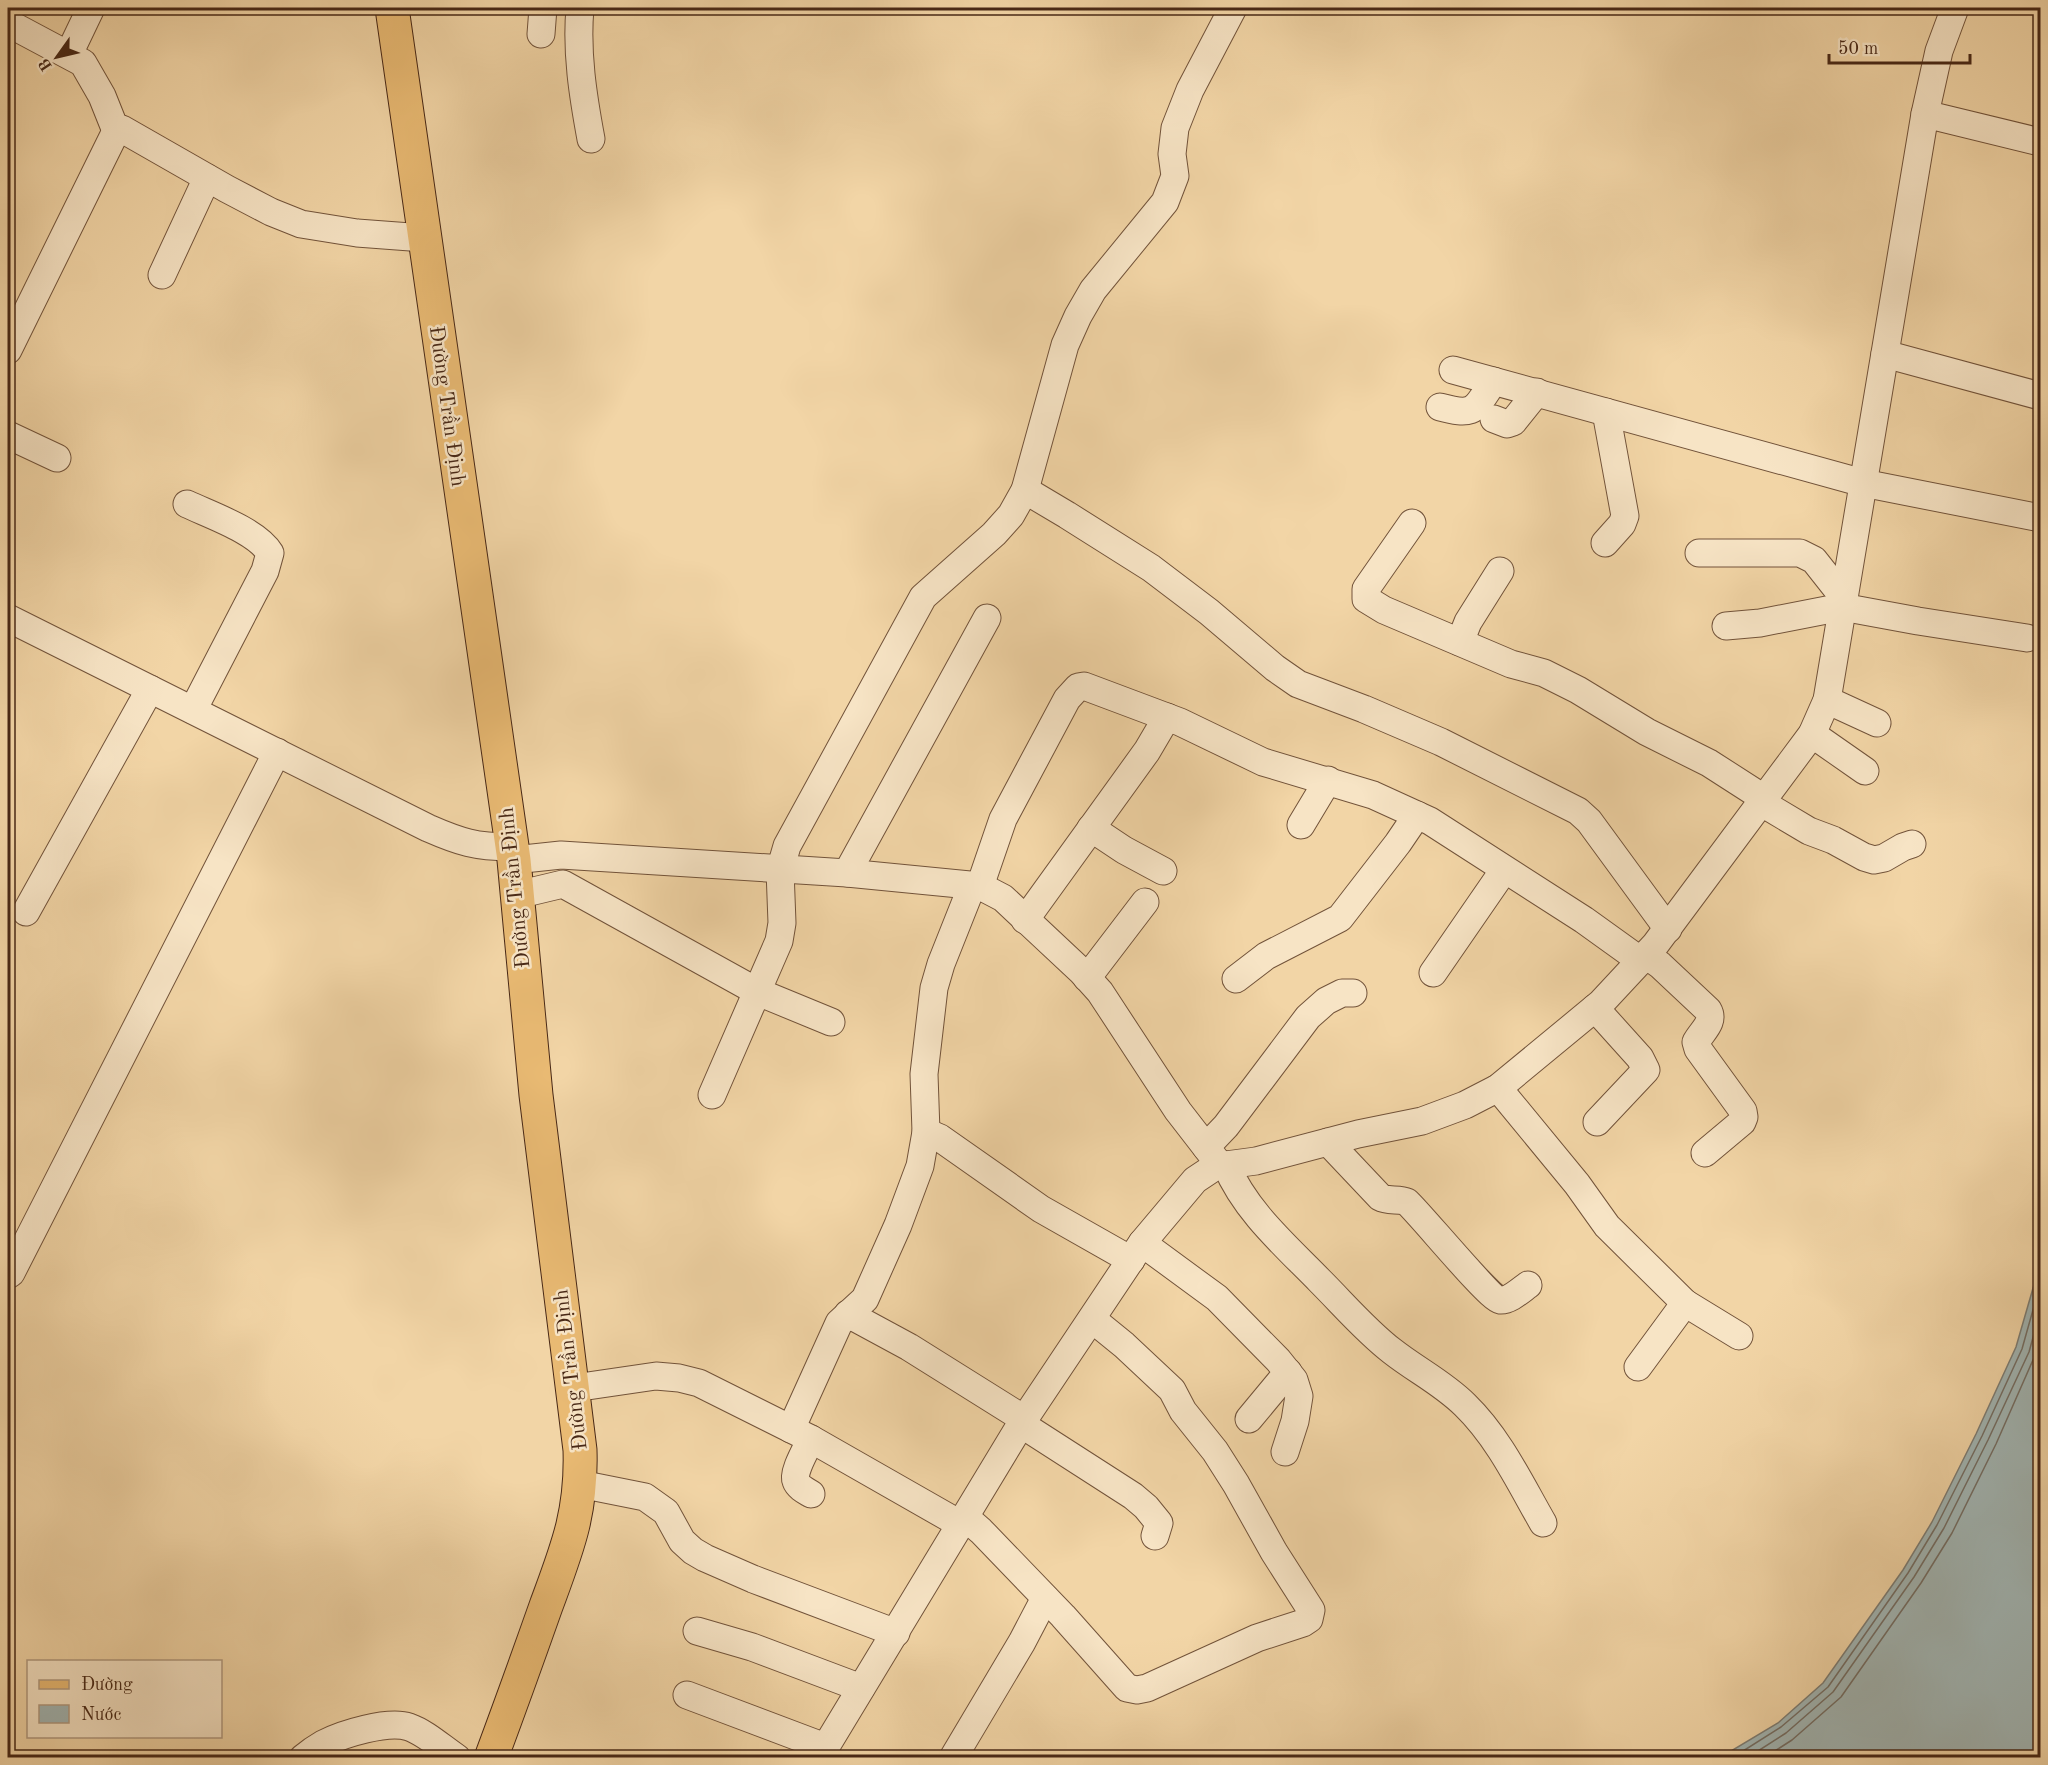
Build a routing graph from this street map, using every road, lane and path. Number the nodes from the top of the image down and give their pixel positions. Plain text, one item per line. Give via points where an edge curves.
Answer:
1 (91, 8) edge
2 (392, 8) edge
3 (543, 8) edge
4 (580, 8) edge
5 (1233, 8) edge
6 (1955, 8) edge
7 (8, 23) edge
8 (541, 34) dead end
9 (69, 54) junction
10 (1925, 114) junction
11 (118, 130) junction
12 (591, 140) dead end
13 (2040, 142) edge
14 (207, 178) junction
15 (424, 238) junction
16 (162, 275) dead end
17 (8, 350) edge
18 (1885, 354) junction
19 (1453, 370) dead end
20 (1494, 381) junction
21 (1537, 392) junction
22 (2040, 396) edge
23 (1440, 406) dead end
24 (1606, 412) junction
25 (1494, 419) dead end
26 (8, 435) edge
27 (57, 458) dead end
28 (1863, 483) junction
29 (1025, 490) junction
30 (188, 504) dead end
31 (2040, 518) edge
32 (1412, 523) dead end
33 (1605, 543) dead end
34 (1699, 553) dead end
35 (1500, 571) dead end
36 (1843, 602) junction
37 (8, 618) edge
38 (987, 618) dead end
39 (1726, 626) dead end
40 (2027, 638) dead end
41 (1460, 642) junction
42 (150, 689) junction
43 (1827, 700) junction
44 (193, 710) junction
45 (1167, 717) junction
46 (1876, 723) dead end
47 (1812, 734) junction
48 (277, 752) junction
49 (1865, 771) dead end
50 (1328, 780) junction
51 (1764, 801) junction
52 (1417, 815) junction
53 (1301, 825) dead end
54 (1091, 828) junction
55 (1912, 844) dead end
56 (512, 853) junction
57 (780, 870) junction
58 (1504, 870) junction
59 (1163, 871) dead end
60 (847, 873) junction
61 (976, 886) junction
62 (517, 895) junction
63 (1145, 902) dead end
64 (26, 912) dead end
65 (1025, 920) junction
66 (1668, 928) junction
67 (1644, 958) junction
68 (1432, 973) dead end
69 (1087, 978) junction
70 (1236, 979) dead end
71 (758, 992) junction
72 (1353, 993) dead end
73 (1595, 1008) junction
74 (831, 1022) dead end
75 (1498, 1088) junction
76 (712, 1095) dead end
77 (1597, 1122) dead end
78 (926, 1132) junction
79 (1328, 1142) junction
80 (1705, 1153) dead end
81 (1217, 1159) junction
82 (1136, 1252) junction
83 (8, 1275) edge
84 (1528, 1285) dead end
85 (1685, 1303) junction
86 (848, 1314) junction
87 (1092, 1319) junction
88 (1739, 1336) dead end
89 (1638, 1367) dead end
90 (1288, 1372) junction
91 (574, 1388) junction
92 (1249, 1419) dead end
93 (1022, 1422) junction
94 (801, 1434) junction
95 (1285, 1452) dead end
96 (580, 1484) junction
97 (811, 1494) dead end
98 (962, 1520) junction
99 (1542, 1523) dead end
100 (1155, 1536) dead end
101 (1045, 1598) junction
102 (697, 1631) dead end
103 (896, 1633) junction
104 (861, 1688) junction
105 (687, 1695) dead end
106 (822, 1752) edge
107 (303, 1758) edge
108 (457, 1758) edge
109 (491, 1758) edge
110 (953, 1758) edge

1 - 9 street
2 - 15 main road, Đường Trần Định
3 - 8 street
4 - 12 street via 579,60
5 - 29 street via 1190,90 1175,128 1175,176 1165,202 1093,290 1069,335
6 - 10 street via 1939,51
7 - 9 street
9 - 11 street via 90,73
10 - 13 street
10 - 18 street
11 - 14 street
11 - 17 street
14 - 15 street via 301,224
14 - 16 street
15 - 56 main road, Đường Trần Định
18 - 22 street
18 - 28 street
19 - 20 street
20 - 21 street
20 - 23 street via 1472,410 1460,412
21 - 24 street
21 - 25 street via 1513,422
24 - 28 street
24 - 33 street via 1625,516
26 - 27 street
28 - 31 street
28 - 36 street
29 - 57 street via 994,534 923,597 788,846
29 - 66 street via 1151,568 1298,684 1441,742 1578,811
30 - 44 street via 245,532 270,553 265,571
32 - 41 street via 1366,589 1366,599
34 - 36 street via 1800,553 1814,560
35 - 41 street
36 - 39 street via 1760,623
36 - 40 street via 1918,621
36 - 43 street
37 - 42 street
38 - 60 street
41 - 51 street via 1578,690 1647,732 1709,763
42 - 44 street
42 - 64 street
43 - 46 street
43 - 47 street
44 - 48 street
45 - 50 street via 1263,762
45 - 54 street
45 - 61 street via 1090,687 1078,687 1072,692 1003,819
47 - 49 street
47 - 51 street
48 - 56 street via 460,842
48 - 83 street
50 - 52 street
50 - 53 street
51 - 55 street via 1809,831 1874,860
51 - 66 street
52 - 58 street
52 - 70 street via 1340,918 1266,956
54 - 59 street
54 - 65 street
56 - 57 street
56 - 62 main road, Đường Trần Định
57 - 60 street
57 - 71 street via 779,941
58 - 67 street
58 - 68 street
60 - 61 street
61 - 65 street via 1002,898
61 - 78 street via 940,964 934,988 924,1074
62 - 71 street via 563,884
62 - 91 main road, Đường Trần Định via 550,1219
63 - 69 street
65 - 69 street
66 - 67 street
67 - 73 street
67 - 80 street via 1695,997 1712,1016 1696,1042 1698,1049 1743,1111 1742,1122
69 - 81 street via 1178,1111
71 - 74 street
71 - 76 street
72 - 81 street via 1326,1000 1308,1017 1226,1126
73 - 75 street
73 - 77 street via 1646,1070
75 - 79 street via 1422,1121
75 - 85 street via 1577,1184 1606,1226
78 - 82 street via 1041,1209
78 - 86 street via 923,1155 898,1225 865,1299
79 - 81 street via 1256,1161
79 - 84 street via 1380,1197 1407,1202 1494,1298 1506,1299
81 - 82 street
81 - 99 street via 1273,1235 1375,1337 1452,1393 1479,1421 1512,1468
82 - 87 street
82 - 90 street via 1217,1298
85 - 88 street
85 - 89 street
86 - 93 street via 909,1347
86 - 94 street via 839,1323
87 - 93 street
87 - 101 street via 1172,1390 1236,1484 1311,1615 1303,1623 1257,1638 1147,1688 1133,1690
90 - 92 street
90 - 95 street via 1299,1396
91 - 94 street via 656,1376 679,1378 699,1383
91 - 96 main road, Đường Trần Định
93 - 98 street
93 - 100 street via 1146,1507 1159,1523
94 - 97 street via 795,1481
94 - 98 street
96 - 103 street via 645,1497 666,1512 682,1541 705,1558
96 - 109 main road, Đường Trần Định via 568,1548
98 - 101 street via 981,1531
98 - 103 street
101 - 110 street
102 - 104 street
103 - 104 street
104 - 106 street
105 - 106 street
107 - 108 street via 323,1744 353,1732 398,1725 419,1732

